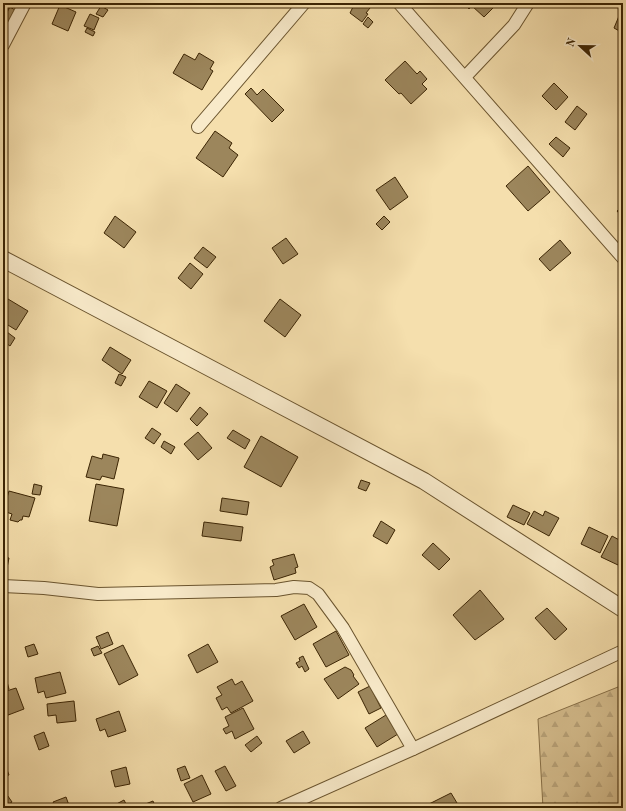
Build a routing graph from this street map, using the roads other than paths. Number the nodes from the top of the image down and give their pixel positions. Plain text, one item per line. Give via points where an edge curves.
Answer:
1 (25, 3) edge
2 (304, 3) edge
3 (399, 3) edge
4 (528, 3) edge
5 (3, 45) edge
6 (465, 77) junction
7 (198, 126) dead end
8 (623, 258) edge
9 (3, 259) edge
10 (3, 586) edge
11 (623, 608) edge
12 (623, 651) edge
13 (413, 749) junction
14 (281, 808) edge

1 - 5 street
2 - 7 street
3 - 6 street
4 - 6 street via 514,25
6 - 8 street
9 - 11 street via 424,481
10 - 13 street via 98,594 309,588 318,594 343,628
12 - 13 street
13 - 14 street

